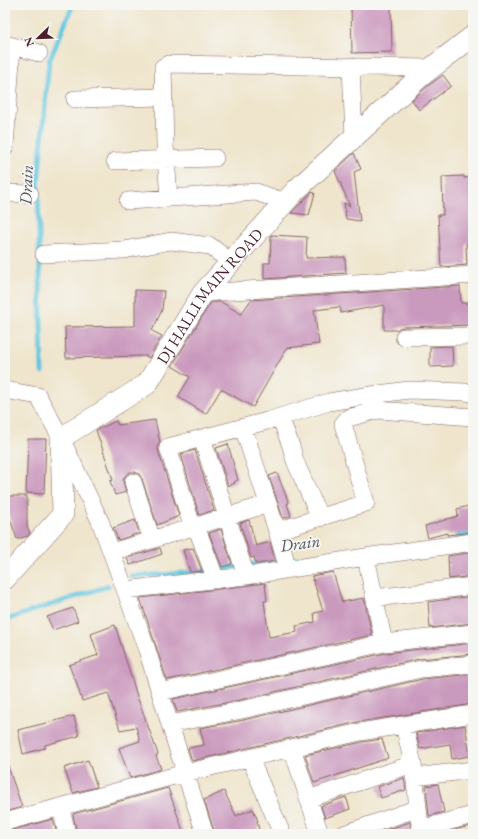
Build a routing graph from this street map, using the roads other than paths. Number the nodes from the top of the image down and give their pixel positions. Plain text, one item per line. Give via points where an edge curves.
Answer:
1 (473, 36) edge
2 (8, 45) edge
3 (39, 53) dead end
4 (351, 66) junction
5 (432, 68) junction
6 (164, 97) junction
7 (75, 99) dead end
8 (354, 138) junction
9 (5, 147) edge
10 (215, 158) dead end
11 (166, 160) junction
12 (115, 161) dead end
13 (5, 193) edge
14 (30, 194) dead end
15 (169, 198) junction
16 (128, 200) dead end
17 (285, 202) junction
18 (44, 254) dead end
19 (231, 262) junction
20 (473, 274) edge
21 (203, 293) junction
22 (473, 336) edge
23 (404, 337) dead end
24 (5, 390) edge
25 (473, 393) edge
26 (280, 417) junction
27 (473, 417) edge
28 (243, 427) junction
29 (61, 438) junction
30 (202, 438) junction
31 (133, 482) dead end
32 (268, 504) junction
33 (227, 516) junction
34 (320, 518) junction
35 (196, 526) junction
36 (277, 531) junction
37 (152, 540) junction
38 (473, 542) edge
39 (112, 552) junction
40 (366, 557) junction
41 (286, 563) junction
42 (244, 569) junction
43 (5, 578) edge
44 (216, 580) junction
45 (473, 586) edge
46 (125, 590) junction
47 (375, 598) junction
48 (473, 633) edge
49 (384, 644) junction
50 (473, 664) edge
51 (160, 692) junction
52 (473, 714) edge
53 (170, 724) junction
54 (404, 725) junction
55 (292, 748) junction
56 (250, 758) junction
57 (414, 770) junction
58 (473, 770) edge
59 (186, 774) junction
60 (308, 799) junction
61 (61, 807) junction
62 (418, 808) junction
63 (473, 815) edge
64 (5, 822) edge
65 (421, 832) edge
66 (67, 834) edge
67 (205, 834) edge
68 (282, 834) edge
69 (320, 834) edge
70 (344, 834) edge

1 - 5 street, DJ HALLI MAIN ROAD
2 - 3 street
2 - 9 street
4 - 5 street
4 - 6 street via 169,64 163,67
4 - 8 street
5 - 8 street, DJ HALLI MAIN ROAD
6 - 7 street
6 - 11 street
8 - 17 street, DJ HALLI MAIN ROAD
10 - 11 street
11 - 12 street
11 - 15 street
13 - 14 street
15 - 16 street
15 - 17 street via 256,192
17 - 19 street, DJ HALLI MAIN ROAD
18 - 19 street via 124,250 171,241 210,246
19 - 21 street, DJ HALLI MAIN ROAD
20 - 21 street
21 - 29 street, DJ HALLI MAIN ROAD via 147,384
22 - 23 street
24 - 29 street via 38,396
25 - 26 street via 409,390 328,402
26 - 28 street
26 - 34 street via 295,461
27 - 34 street via 378,410 348,418 343,424 366,503
28 - 30 street
28 - 32 street
29 - 39 street
29 - 43 street via 63,514
30 - 33 street
30 - 35 street via 168,447 191,522
31 - 37 street
32 - 33 street
32 - 36 street
33 - 35 street
33 - 42 street
34 - 36 street
35 - 37 street
35 - 44 street
36 - 41 street
37 - 39 street
38 - 40 street
39 - 46 street
40 - 41 street
40 - 47 street
41 - 42 street
42 - 44 street
44 - 46 street
45 - 47 street
46 - 51 street
47 - 49 street
48 - 49 street
49 - 51 street
50 - 53 street via 421,670
51 - 53 street
52 - 54 street
53 - 59 street
54 - 55 street
54 - 57 street
55 - 56 street
55 - 60 street
56 - 59 street
56 - 68 street
57 - 58 street
57 - 60 street
57 - 62 street
59 - 61 street
59 - 67 street
60 - 69 street
61 - 64 street
61 - 66 street
62 - 65 street
62 - 70 street
63 - 65 street

